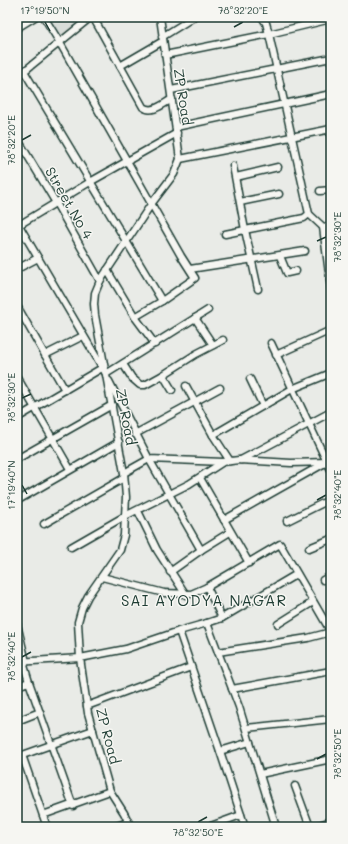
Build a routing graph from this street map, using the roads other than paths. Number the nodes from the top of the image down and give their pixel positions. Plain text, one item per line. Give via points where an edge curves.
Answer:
1 (35, 17) edge
2 (44, 17) edge
3 (92, 17) edge
4 (160, 17) edge
5 (194, 17) edge
6 (262, 17) edge
7 (331, 19) edge
8 (17, 28) edge
9 (269, 34) junction
10 (163, 39) junction
11 (60, 42) junction
12 (165, 54) junction
13 (331, 58) edge
14 (120, 66) junction
15 (276, 69) junction
16 (24, 71) junction
17 (17, 77) edge
18 (170, 90) junction
19 (331, 94) edge
20 (172, 99) junction
21 (285, 104) junction
22 (176, 126) junction
23 (330, 129) edge
24 (177, 134) junction
25 (292, 137) junction
26 (17, 138) edge
27 (331, 138) edge
28 (180, 159) junction
29 (127, 161) junction
30 (233, 166) dead end
31 (278, 168) dead end
32 (236, 177) junction
33 (90, 182) junction
34 (331, 190) edge
35 (320, 191) dead end
36 (279, 194) dead end
37 (240, 202) junction
38 (56, 203) junction
39 (152, 203) junction
40 (309, 214) junction
41 (18, 224) edge
42 (331, 226) edge
43 (323, 227) junction
44 (245, 230) junction
45 (225, 234) dead end
46 (126, 242) junction
47 (305, 251) dead end
48 (280, 256) junction
49 (38, 258) junction
50 (252, 260) junction
51 (17, 269) edge
52 (190, 269) junction
53 (107, 270) junction
54 (296, 271) dead end
55 (100, 281) junction
56 (258, 289) dead end
57 (331, 289) edge
58 (162, 301) junction
59 (17, 306) edge
60 (208, 310) dead end
61 (136, 316) junction
62 (195, 318) junction
63 (331, 330) edge
64 (83, 336) junction
65 (223, 340) dead end
66 (271, 343) dead end
67 (155, 344) junction
68 (213, 345) junction
69 (45, 354) junction
70 (276, 355) junction
71 (123, 364) junction
72 (102, 368) junction
73 (331, 373) edge
74 (106, 374) junction
75 (163, 375) junction
76 (17, 377) edge
77 (250, 379) dead end
78 (186, 386) dead end
79 (220, 388) dead end
80 (292, 389) junction
81 (65, 390) junction
82 (172, 390) dead end
83 (195, 402) junction
84 (112, 405) junction
85 (263, 406) junction
86 (35, 408) junction
87 (331, 412) edge
88 (17, 418) edge
89 (309, 424) junction
90 (136, 434) junction
91 (213, 435) junction
92 (52, 438) junction
93 (119, 442) junction
94 (17, 459) edge
95 (149, 459) junction
96 (239, 460) junction
97 (230, 461) junction
98 (223, 462) junction
99 (329, 462) edge
100 (70, 469) junction
101 (331, 470) edge
102 (124, 475) junction
103 (200, 478) junction
104 (168, 495) junction
105 (20, 499) dead end
106 (331, 499) edge
107 (138, 511) junction
108 (125, 516) junction
109 (224, 520) junction
110 (287, 521) dead end
111 (44, 524) dead end
112 (230, 532) junction
113 (331, 539) edge
114 (71, 548) dead end
115 (309, 548) dead end
116 (201, 550) junction
117 (249, 563) junction
118 (170, 572) junction
119 (297, 574) junction
120 (331, 576) edge
121 (102, 577) junction
122 (323, 580) dead end
123 (207, 587) junction
124 (186, 595) junction
125 (313, 602) junction
126 (222, 618) junction
127 (207, 623) junction
128 (17, 624) edge
129 (278, 624) dead end
130 (179, 631) junction
131 (218, 652) junction
132 (18, 653) edge
133 (80, 658) junction
134 (22, 662) edge
135 (191, 667) junction
136 (331, 672) edge
137 (29, 682) junction
138 (17, 686) edge
139 (232, 689) junction
140 (87, 706) junction
141 (40, 712) junction
142 (331, 719) edge
143 (17, 721) edge
144 (246, 728) junction
145 (93, 730) junction
146 (250, 742) junction
147 (52, 745) junction
148 (220, 751) junction
149 (20, 756) edge
150 (331, 760) edge
151 (260, 774) junction
152 (295, 786) dead end
153 (110, 791) junction
154 (73, 806) junction
155 (43, 815) junction
156 (241, 815) junction
157 (331, 821) edge
158 (130, 824) edge
159 (47, 827) edge
160 (114, 827) edge
161 (208, 827) edge
162 (245, 827) edge
163 (276, 827) edge
164 (310, 827) edge
165 (314, 827) edge

1 - 8 street
2 - 11 street
3 - 11 street
3 - 14 street
4 - 10 street, ZP Road
5 - 10 street
6 - 9 street
7 - 9 street
9 - 12 street
9 - 15 street
10 - 12 street, ZP Road
10 - 14 street
11 - 16 street
11 - 29 street
12 - 18 street, ZP Road
13 - 15 street
14 - 20 street via 147,110 152,110
15 - 18 street
15 - 21 street
16 - 17 street
16 - 33 street
18 - 20 street, ZP Road
19 - 21 street
20 - 22 street, ZP Road
21 - 22 street
21 - 25 street
22 - 24 street, ZP Road
23 - 25 street
23 - 27 street
24 - 28 street, ZP Road
24 - 29 street
25 - 28 street
25 - 40 street
26 - 38 street, Street No 4
28 - 39 street, ZP Road via 174,174
29 - 33 street
29 - 39 street
30 - 32 street
31 - 32 street
32 - 37 street
33 - 38 street
33 - 46 street
34 - 35 street
36 - 37 street
37 - 44 street
38 - 41 street
38 - 55 street, Street No 4
39 - 46 street, ZP Road
39 - 52 street
40 - 43 street
40 - 44 street via 304,218
41 - 49 street
42 - 43 street
43 - 57 street
44 - 45 street
44 - 50 street
46 - 53 street, ZP Road
46 - 58 street
47 - 48 street
48 - 50 street
48 - 54 street via 287,273
49 - 51 street
49 - 64 street
50 - 52 street
50 - 56 street
52 - 58 street via 195,278
53 - 55 street, ZP Road
53 - 61 street
55 - 74 street, ZP Road via 94,304
58 - 61 street
59 - 69 street
60 - 62 street
61 - 67 street
62 - 67 street
62 - 68 street
63 - 70 street
64 - 69 street
64 - 72 street
65 - 68 street
66 - 70 street
67 - 71 street
68 - 75 street
69 - 81 street
70 - 80 street
71 - 74 street
71 - 75 street via 140,385
72 - 74 street
72 - 81 street
73 - 80 street
74 - 84 street, ZP Road
74 - 90 street
75 - 82 street
76 - 86 street
77 - 85 street
78 - 83 street
79 - 83 street
80 - 85 street
80 - 89 street
81 - 86 street
83 - 90 street
83 - 91 street
84 - 92 street
84 - 93 street, ZP Road
85 - 91 street
86 - 88 street
86 - 92 street
87 - 89 street
89 - 96 street
89 - 99 street
90 - 95 street
91 - 97 street
92 - 94 street
92 - 100 street
93 - 100 street
93 - 102 street, ZP Road
95 - 98 street
95 - 102 street
95 - 104 street
96 - 97 street
96 - 99 street
97 - 98 street
98 - 103 street
99 - 101 street
99 - 109 street
100 - 105 street
102 - 108 street, ZP Road
102 - 111 street
103 - 104 street
103 - 109 street
104 - 107 street
104 - 116 street
106 - 110 street
107 - 108 street
107 - 118 street
108 - 114 street
108 - 121 street, ZP Road via 120,550
109 - 112 street
112 - 116 street
112 - 117 street
113 - 115 street
116 - 118 street
117 - 119 street via 280,544
117 - 123 street
118 - 124 street
119 - 125 street
119 - 126 street
120 - 122 street
121 - 124 street via 164,593
121 - 133 street, ZP Road via 82,608 78,622
123 - 124 street
123 - 126 street
125 - 129 street
125 - 131 street via 331,632
126 - 127 street
127 - 130 street
127 - 131 street
128 - 134 street
130 - 133 street via 126,649
130 - 135 street
131 - 139 street
132 - 134 street
133 - 134 street
133 - 140 street, ZP Road
134 - 137 street
135 - 140 street
135 - 148 street
136 - 139 street
137 - 138 street
137 - 141 street
139 - 144 street
140 - 145 street, ZP Road
141 - 143 street
141 - 147 street
142 - 144 street
144 - 146 street
145 - 147 street
145 - 153 street, ZP Road
146 - 148 street
146 - 151 street
147 - 149 street
147 - 154 street
148 - 156 street
149 - 155 street
150 - 151 street
151 - 163 street
152 - 164 street
153 - 154 street
153 - 158 street, ZP Road
154 - 155 street
155 - 159 street
156 - 161 street
156 - 162 street
157 - 165 street
158 - 160 street

